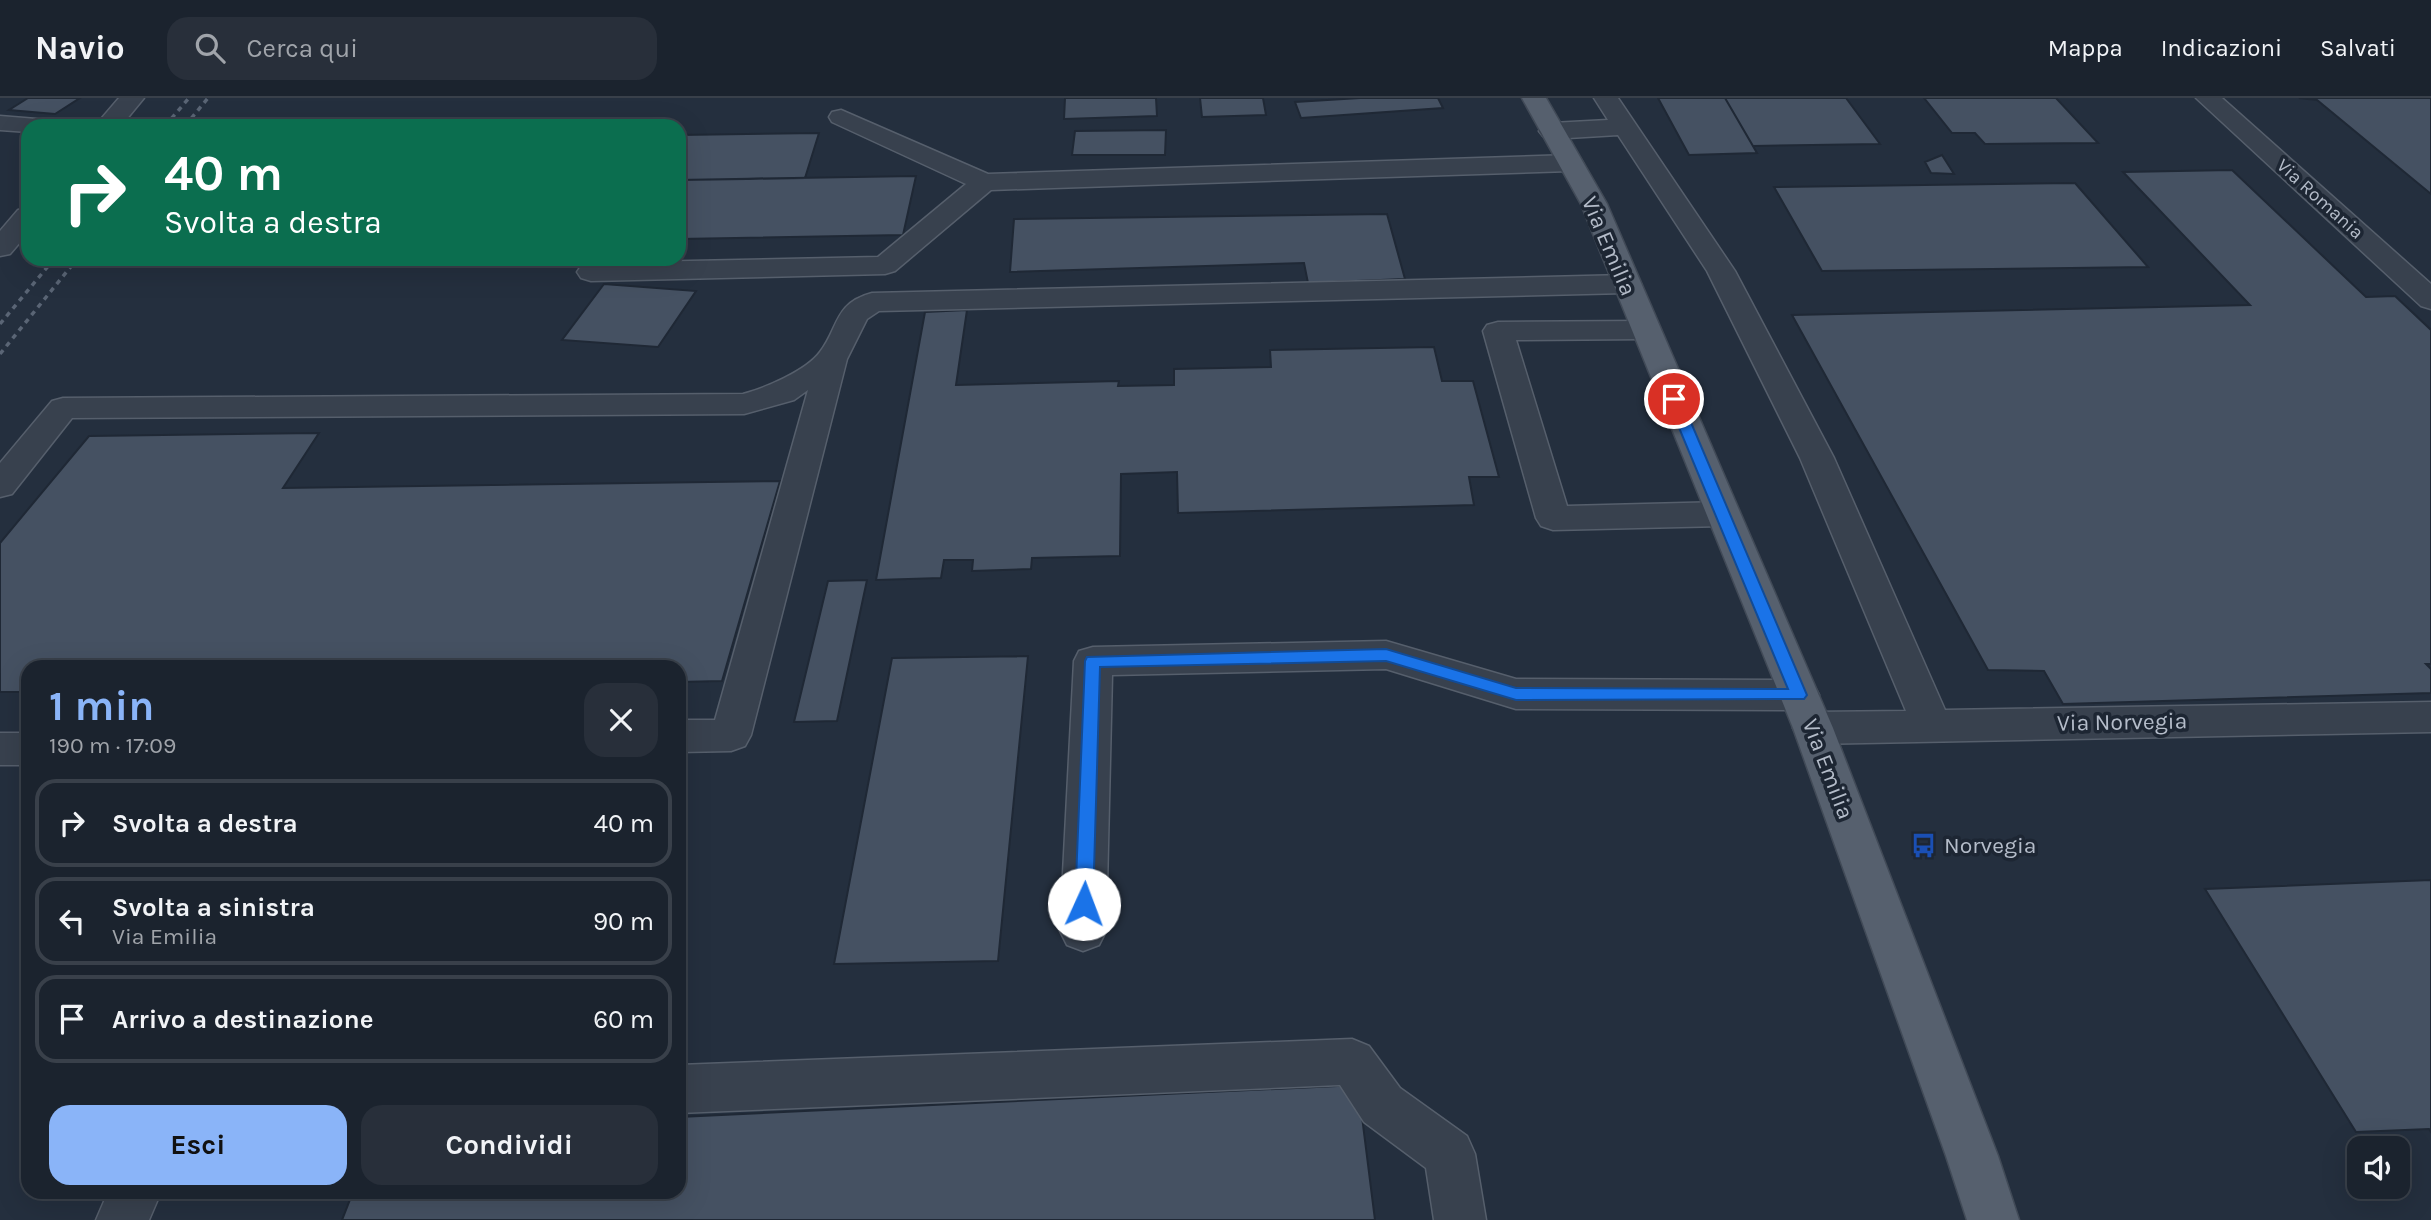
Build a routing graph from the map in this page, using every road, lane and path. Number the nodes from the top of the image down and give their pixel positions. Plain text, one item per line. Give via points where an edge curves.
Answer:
1 (132, 98) edge
2 (1534, 98) edge
3 (1606, 98) edge
4 (2208, 98) edge
5 (841, 117) dead end
6 (114, 119) edge
7 (0, 123) edge
8 (21, 124) edge
9 (1625, 127) junction
10 (1552, 131) junction
11 (1570, 163) junction
12 (984, 182) junction
13 (21, 195) edge
14 (0, 213) edge
15 (21, 224) edge
16 (0, 247) edge
17 (591, 272) dead end
18 (1626, 284) junction
19 (2429, 297) edge
20 (1645, 330) junction
21 (832, 359) junction
22 (0, 486) edge
23 (1723, 514) junction
24 (1806, 712) junction
25 (2431, 717) edge
26 (1932, 726) junction
27 (686, 736) edge
28 (21, 748) edge
29 (0, 749) edge
30 (1083, 931) dead end
31 (686, 1089) edge
32 (132, 1199) edge
33 (122, 1220) edge
34 (1460, 1220) edge
35 (1993, 1220) edge

1 - 6 street
2 - 10 main road, Via Emilia
3 - 9 street
4 - 19 street, Via Romania
5 - 12 street
7 - 8 street
9 - 10 street
9 - 26 street via 1721,271 1817,458
10 - 11 main road, Via Emilia
11 - 12 street
11 - 18 main road, Via Emilia via 1594,204
12 - 17 street via 885,265
13 - 14 street
15 - 16 street
18 - 20 main road, Via Emilia
18 - 21 street via 872,302 854,314
20 - 23 main road, Via Emilia
20 - 23 street via 1498,331 1553,517
21 - 22 street via 783,393 744,404 63,408
21 - 27 street via 731,735
23 - 24 main road, Via Emilia
24 - 26 street, Via Norvegia
24 - 30 street, Via Norvegia via 1516,694 1386,655 1093,661
24 - 35 main road, Via Emilia
25 - 26 street, Via Norvegia
28 - 29 street
31 - 34 street via 1352,1062 1382,1105 1449,1154
32 - 33 street

